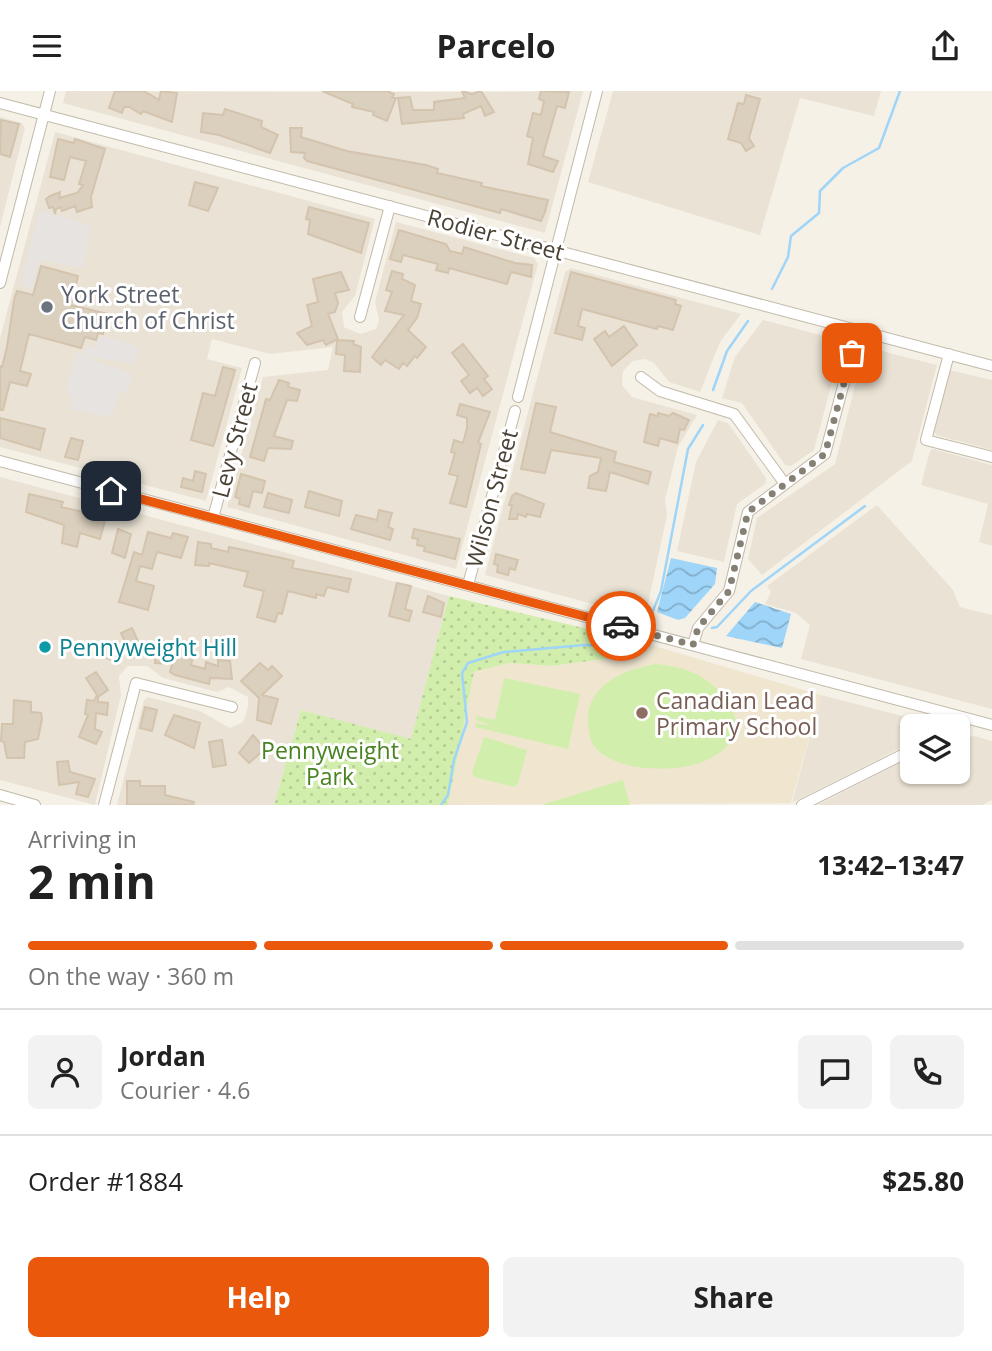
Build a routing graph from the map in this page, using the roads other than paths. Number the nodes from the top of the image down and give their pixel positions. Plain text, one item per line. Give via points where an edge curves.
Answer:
1 (50, 91) edge
2 (597, 91) edge
3 (0, 103) edge
4 (44, 114) junction
5 (390, 206) junction
6 (557, 249) junction
7 (0, 283) edge
8 (360, 317) dead end
9 (858, 330) junction
10 (949, 354) junction
11 (255, 363) dead end
12 (992, 366) edge
13 (641, 377) dead end
14 (519, 397) dead end
15 (515, 411) dead end
16 (992, 457) edge
17 (0, 461) edge
18 (785, 484) junction
19 (214, 517) junction
20 (468, 585) junction
21 (693, 645) junction
22 (232, 707) dead end
23 (947, 713) joint
24 (992, 725) edge
25 (900, 756) edge
26 (0, 796) edge
27 (35, 805) edge
28 (104, 805) edge
29 (802, 805) edge

1 - 4 street
2 - 6 street
3 - 4 street, Rodier Street
4 - 5 street, Rodier Street
4 - 7 street
5 - 6 street, Rodier Street
5 - 8 street
6 - 9 street, Rodier Street
6 - 14 street
9 - 10 street, Rodier Street
9 - 18 street via 825,454
10 - 12 street, Rodier Street
10 - 16 street via 926,440
11 - 19 street, Levy Street
13 - 18 street via 660,391 734,414
15 - 20 street, Wilson Street
17 - 19 street
18 - 21 street via 747,513 729,591 698,628
19 - 20 street
20 - 21 street
21 - 23 street
22 - 28 street via 136,683
23 - 24 street
25 - 29 street
26 - 27 street

